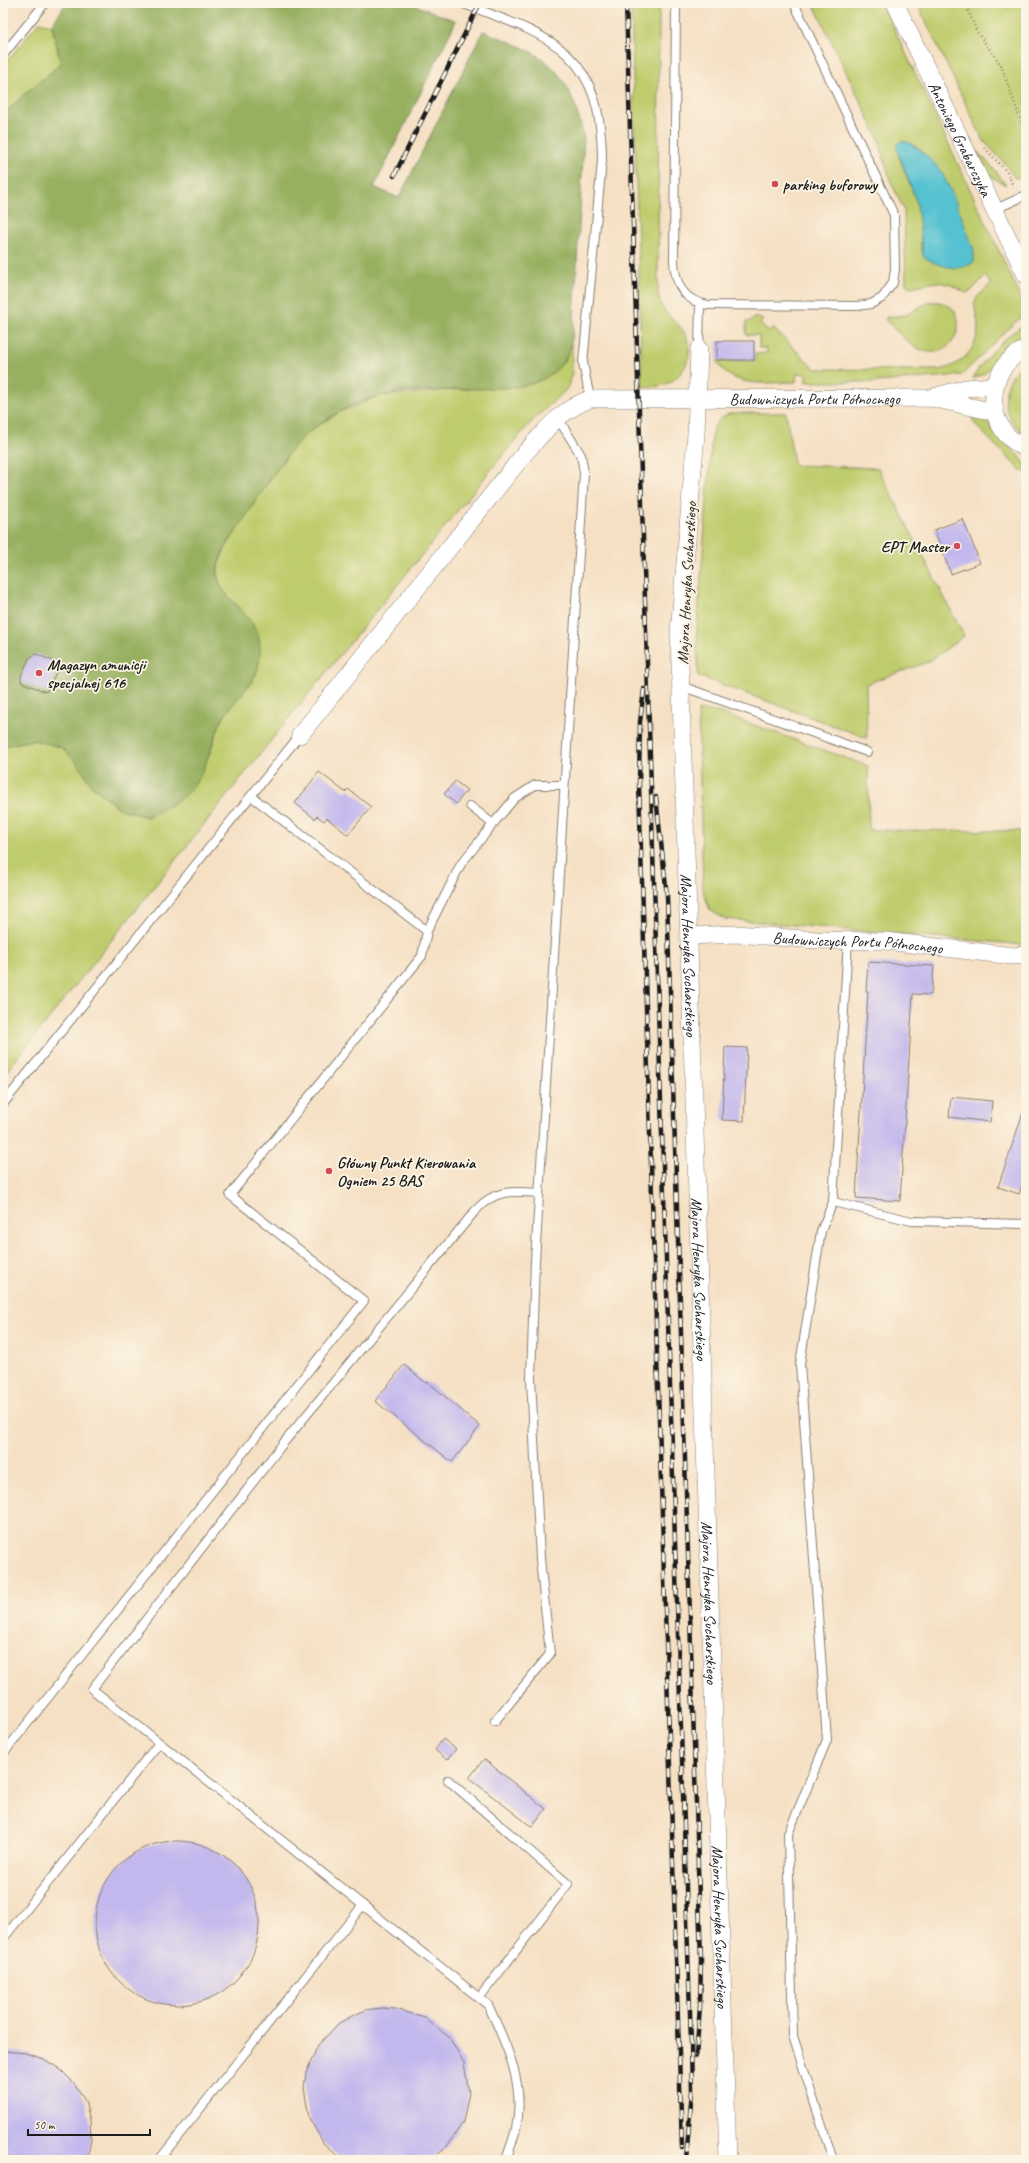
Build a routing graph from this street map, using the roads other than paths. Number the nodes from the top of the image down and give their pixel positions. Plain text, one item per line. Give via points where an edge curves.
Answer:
1 (45, 3) edge
2 (461, 3) edge
3 (676, 3) edge
4 (794, 3) edge
5 (895, 3) edge
6 (3, 55) edge
7 (1026, 195) edge
8 (994, 210) junction
9 (1026, 275) edge
10 (700, 303) junction
11 (699, 349) joint
12 (1026, 349) edge
13 (994, 386) junction
14 (698, 398) junction
15 (932, 398) junction
16 (590, 399) junction
17 (994, 412) junction
18 (557, 417) junction
19 (1026, 448) edge
20 (681, 686) junction
21 (300, 735) joint
22 (867, 752) dead end
23 (564, 785) junction
24 (251, 796) junction
25 (470, 806) dead end
26 (493, 824) junction
27 (427, 931) junction
28 (689, 936) junction
29 (848, 940) junction
30 (1026, 955) edge
31 (3, 1104) edge
32 (540, 1193) junction
33 (833, 1202) junction
34 (1026, 1224) edge
35 (495, 1721) dead end
36 (159, 1743) junction
37 (3, 1754) edge
38 (448, 1780) dead end
39 (363, 1905) junction
40 (3, 1939) edge
41 (479, 1998) junction
42 (159, 2160) edge
43 (506, 2160) edge
44 (728, 2160) edge
45 (834, 2160) edge

1 - 6 lane
2 - 16 lane via 551,40 581,68 598,110 602,161 583,363
3 - 10 lane via 675,271 684,293
4 - 10 lane via 892,208 895,232 893,283 882,298 864,306
5 - 8 street, Antoniego Grabarczyka
7 - 8 lane
8 - 9 street, Antoniego Grabarczyka
10 - 11 lane
11 - 14 street
12 - 13 street via 1008,360
13 - 15 street, Budowniczych Portu Północnego via 966,388
13 - 17 street
14 - 15 street, Budowniczych Portu Północnego
14 - 16 street, Budowniczych Portu Północnego
14 - 20 street, Majora Henryka Sucharskiego via 679,633
15 - 17 street, Budowniczych Portu Północnego
16 - 18 street via 572,406
17 - 19 street via 1008,437
18 - 21 street via 524,453
18 - 23 lane via 581,455 584,473
20 - 22 lane
20 - 28 street, Majora Henryka Sucharskiego
21 - 24 lane
23 - 26 lane via 535,785 515,798
23 - 32 lane
24 - 27 lane
24 - 31 lane
25 - 26 lane
26 - 27 lane via 462,864
27 - 37 lane via 422,956 230,1195 364,1300
28 - 29 street, Budowniczych Portu Północnego via 736,934
28 - 44 street, Majora Henryka Sucharskiego
29 - 30 street, Budowniczych Portu Północnego via 886,941 1013,956
29 - 33 lane
32 - 35 lane via 531,1378 540,1559 550,1654
32 - 36 lane via 497,1194 475,1211 282,1446 92,1689
33 - 34 lane via 912,1221
33 - 45 lane via 821,1231 800,1364 827,1740 788,1834 793,2036
36 - 39 lane
36 - 40 lane
38 - 41 lane via 568,1884
39 - 41 lane
39 - 42 lane
41 - 43 lane via 488,2005 505,2041 518,2086 516,2127

